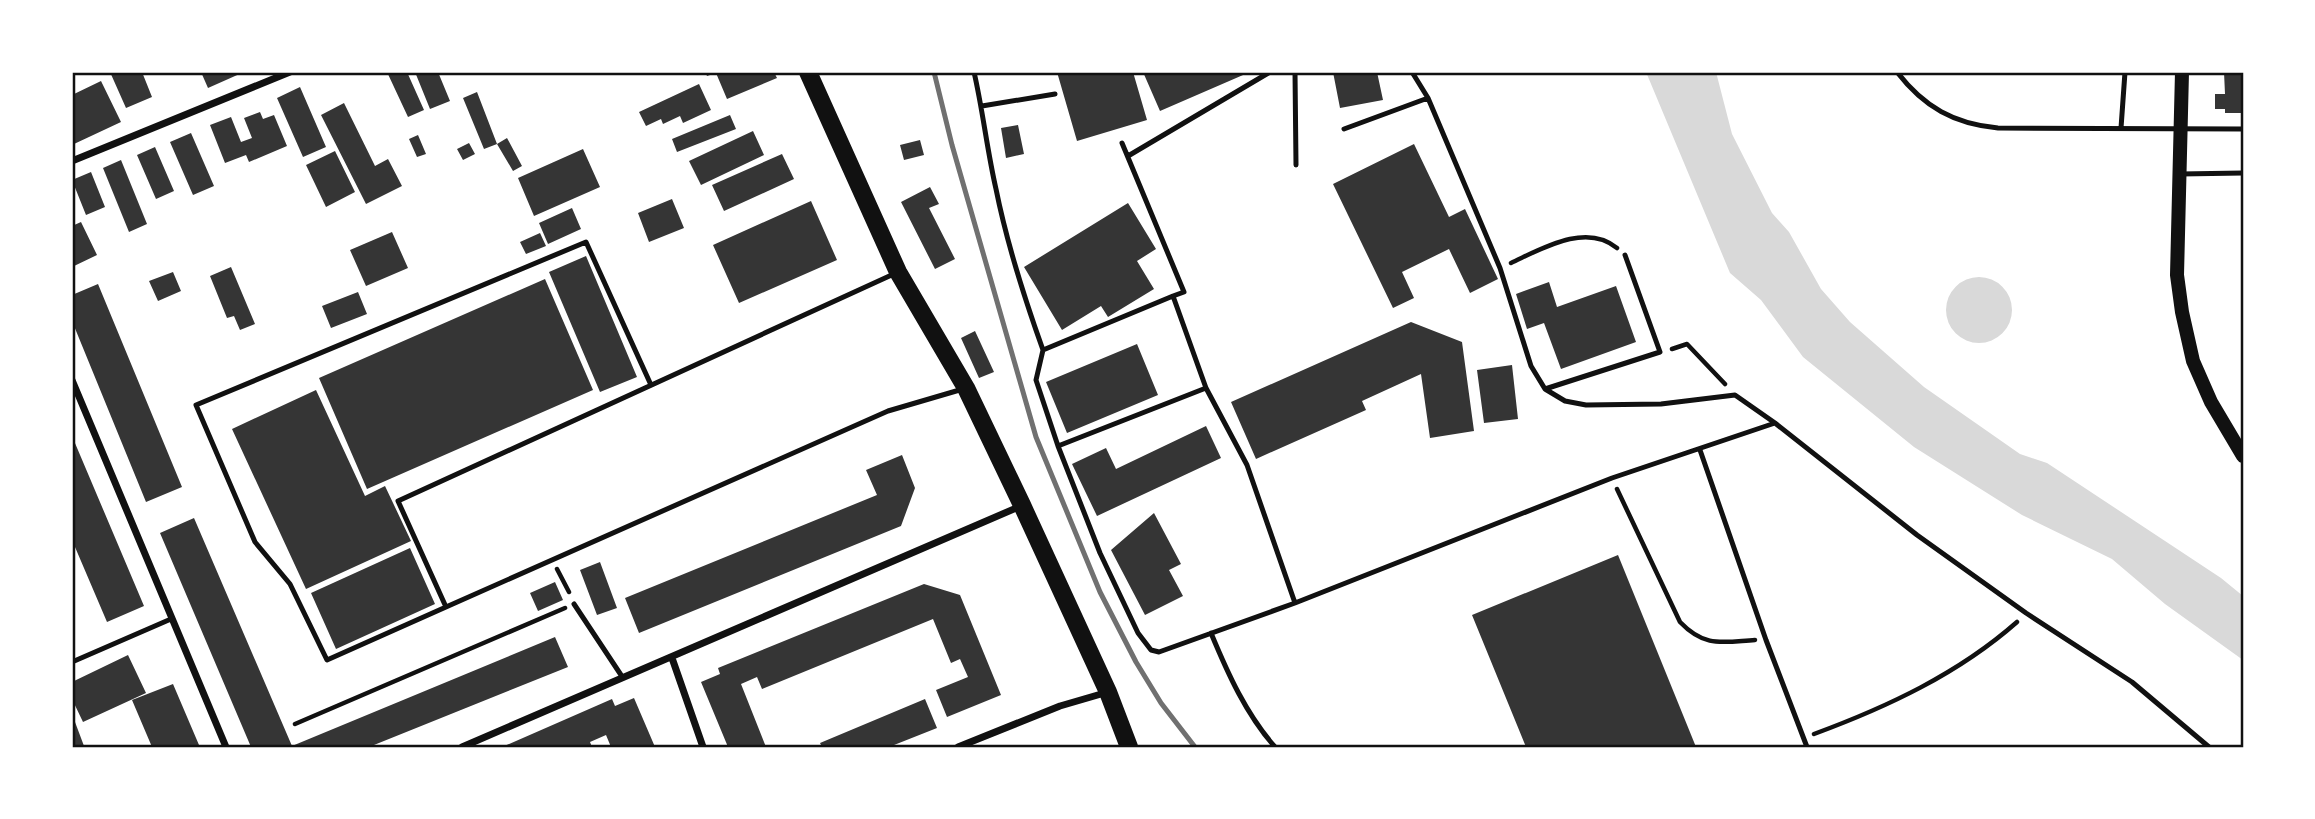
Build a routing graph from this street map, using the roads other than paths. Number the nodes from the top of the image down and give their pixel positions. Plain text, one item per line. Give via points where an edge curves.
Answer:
1 (290, 72) edge
2 (808, 72) edge
3 (974, 72) edge
4 (1270, 72) edge
5 (1296, 72) edge
6 (1412, 72) edge
7 (1897, 72) edge
8 (2125, 72) edge
9 (2182, 72) edge
10 (1055, 94) dead end
11 (1428, 98) junction
12 (982, 106) junction
13 (2180, 127) junction
14 (2120, 128) junction
15 (1344, 129) dead end
16 (2243, 129) edge
17 (1122, 143) dead end
18 (1128, 156) junction
19 (72, 161) edge
20 (1296, 165) dead end
21 (2243, 173) edge
22 (2179, 174) junction
23 (1626, 255) road end
24 (898, 272) junction
25 (1173, 296) junction
26 (1043, 351) junction
27 (72, 380) edge
28 (651, 385) junction
29 (965, 388) junction
30 (1206, 388) junction
31 (1545, 389) junction
32 (1775, 423) junction
33 (1058, 446) junction
34 (1700, 450) junction
35 (2243, 456) edge
36 (1022, 505) junction
37 (1295, 603) junction
38 (574, 604) road end
39 (446, 607) junction
40 (171, 620) junction
41 (1211, 634) junction
42 (672, 658) junction
43 (72, 662) edge
44 (623, 678) junction
45 (1108, 692) junction
46 (226, 747) edge
47 (462, 747) edge
48 (703, 747) edge
49 (958, 747) edge
50 (1129, 747) edge
51 (1275, 747) edge
52 (1807, 747) edge
53 (2209, 747) edge

1 - 19 street
2 - 24 main road
3 - 12 lane
4 - 18 lane
5 - 20 lane
6 - 11 lane
7 - 14 lane via 1932,106 1974,126
8 - 14 lane
9 - 13 main road
10 - 12 lane
11 - 15 lane
11 - 31 lane via 1500,268 1531,366
12 - 26 lane via 995,188 1017,276
13 - 14 lane
13 - 16 lane
13 - 22 main road
17 - 18 lane
18 - 25 lane via 1184,292
21 - 22 lane
22 - 35 main road via 2177,275 2193,361
23 - 31 lane via 1660,352
24 - 28 lane
24 - 29 main road
25 - 26 lane
25 - 30 lane
26 - 33 lane via 1037,380
27 - 40 street
28 - 39 lane via 398,501
28 - 39 lane via 586,242 196,405 255,542 290,584 327,660
29 - 36 main road
29 - 39 lane via 888,411
30 - 33 lane
30 - 37 lane via 1247,465
31 - 32 lane via 1565,401 1586,405 1661,404 1735,395
32 - 34 lane
32 - 53 lane via 1917,535 2132,682
33 - 41 lane via 1100,554 1138,633 1151,650 1160,652
34 - 37 lane via 1612,478
34 - 52 lane
36 - 42 street
36 - 45 main road
37 - 41 lane
38 - 44 lane
40 - 43 lane
40 - 46 street
41 - 51 lane via 1233,685
42 - 44 street
42 - 48 street
44 - 47 street
45 - 49 street
45 - 50 main road

